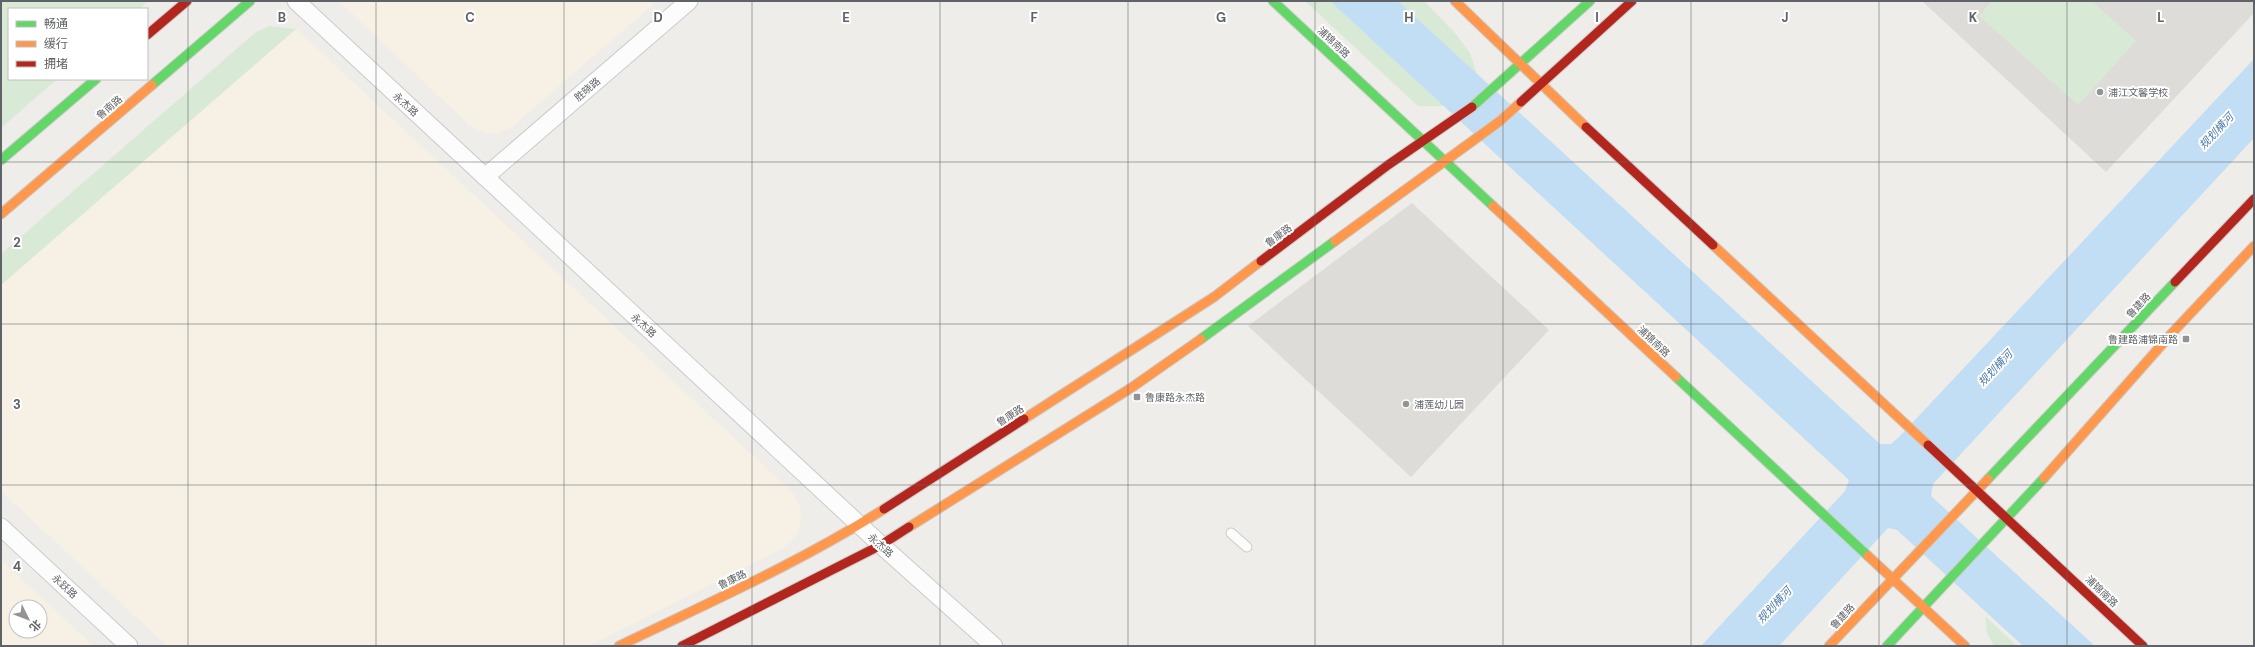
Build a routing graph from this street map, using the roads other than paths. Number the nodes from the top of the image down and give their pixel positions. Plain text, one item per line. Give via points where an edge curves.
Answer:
1 (187, 1) edge
2 (250, 1) edge
3 (296, 1) edge
4 (689, 1) edge
5 (1273, 1) edge
6 (1455, 1) edge
7 (1590, 1) edge
8 (1632, 1) edge
9 (148, 34) edge
10 (1521, 64) junction
11 (95, 80) edge
12 (1542, 84) junction
13 (1424, 140) junction
14 (1, 160) edge
15 (1444, 160) junction
16 (485, 176) junction
17 (2254, 199) edge
18 (1, 214) edge
19 (2254, 246) edge
20 (1978, 490) junction
21 (2007, 518) junction
22 (859, 525) junction
23 (1, 527) edge
24 (1231, 533) dead end
25 (881, 546) junction
26 (1247, 547) dead end
27 (1893, 578) junction
28 (1924, 607) junction
29 (1963, 644) edge
30 (129, 646) edge
31 (620, 646) edge
32 (682, 646) edge
33 (994, 646) edge
34 (1829, 646) edge
35 (1887, 646) edge
36 (2143, 646) edge

1 - 9 street
2 - 18 street, 鲁南路
3 - 16 street, 永杰路
4 - 16 street, 胜晓路
5 - 13 street, 浦锦南路
6 - 10 street
7 - 10 street, 鲁康路
8 - 12 street
10 - 12 street
10 - 13 street, 鲁康路 via 1478,103
11 - 14 street
12 - 15 street via 1500,120
12 - 20 street, 浦锦南路
13 - 15 street, 浦锦南路
13 - 22 street, 鲁康路 via 1214,297
15 - 25 street via 1236,315 1131,388
15 - 27 street, 浦锦南路
16 - 22 street, 永杰路
17 - 20 street, 鲁建路
19 - 21 street via 2172,332
20 - 21 street, 浦锦南路
20 - 27 street, 鲁建路
21 - 28 street
21 - 36 street, 浦锦南路
22 - 25 street, 永杰路
22 - 31 street, 鲁康路 via 749,583
23 - 30 street, 永跃路
24 - 26 lane
25 - 32 street
25 - 33 street, 永杰路
27 - 28 street, 浦锦南路
27 - 34 street, 鲁建路
28 - 29 street, 浦锦南路
28 - 35 street

